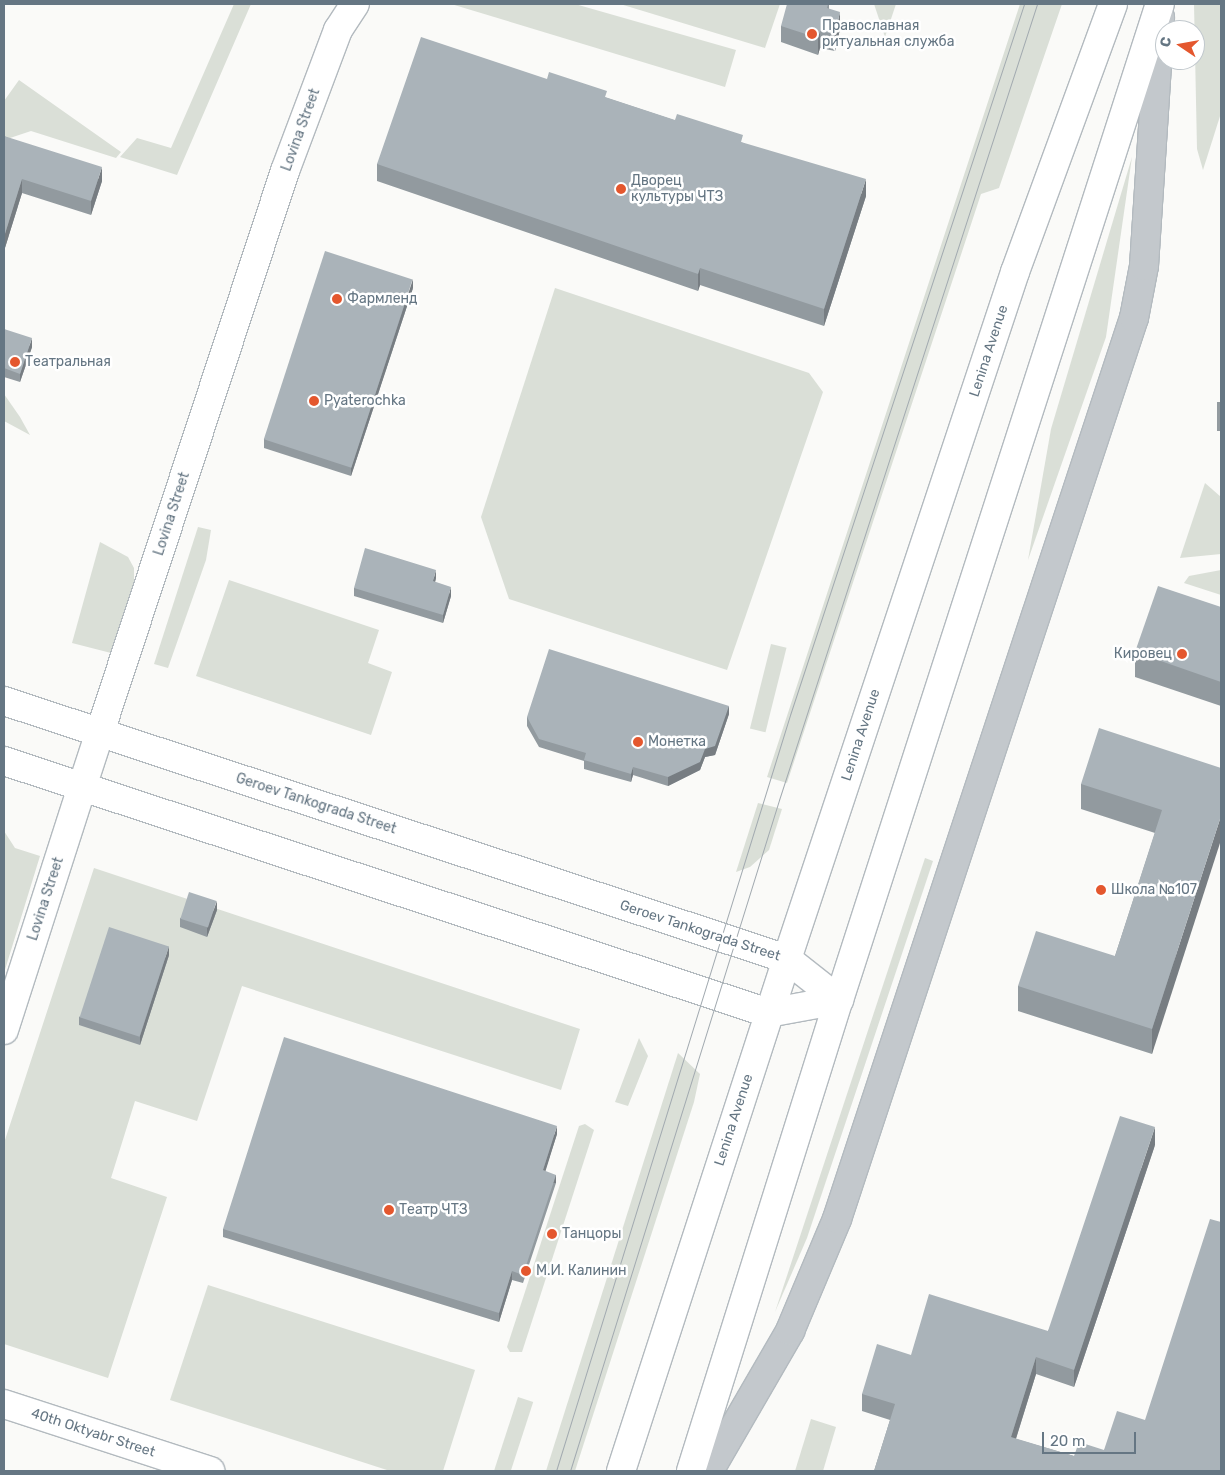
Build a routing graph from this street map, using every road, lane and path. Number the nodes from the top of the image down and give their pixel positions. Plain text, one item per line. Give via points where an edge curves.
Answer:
1 (355, 4) edge
2 (1113, 4) edge
3 (1160, 4) edge
4 (4, 701) edge
5 (100, 732) junction
6 (4, 761) edge
7 (82, 787) junction
8 (787, 959) junction
9 (839, 1000) junction
10 (768, 1012) junction
11 (4, 1030) edge
12 (4, 1404) edge
13 (210, 1471) edge
14 (621, 1471) edge
15 (691, 1471) edge
16 (709, 1471) edge

1 - 5 main road, Lovina Street via 338,30 285,171
2 - 8 main road, Lenina Avenue via 1015,272
3 - 9 main road
3 - 16 street via 1144,266 1134,318 837,1219 790,1331
4 - 5 main road, Geroev Tankograda Street
5 - 7 main road, Lovina Street
5 - 8 main road, Geroev Tankograda Street
6 - 7 main road
7 - 10 main road
7 - 11 main road, Lovina Street
8 - 9 main road, Geroev Tankograda Street
8 - 10 main road, Lenina Avenue
9 - 10 main road
9 - 15 main road
10 - 14 main road, Lenina Avenue
12 - 13 main road, 40th Oktyabr Street

